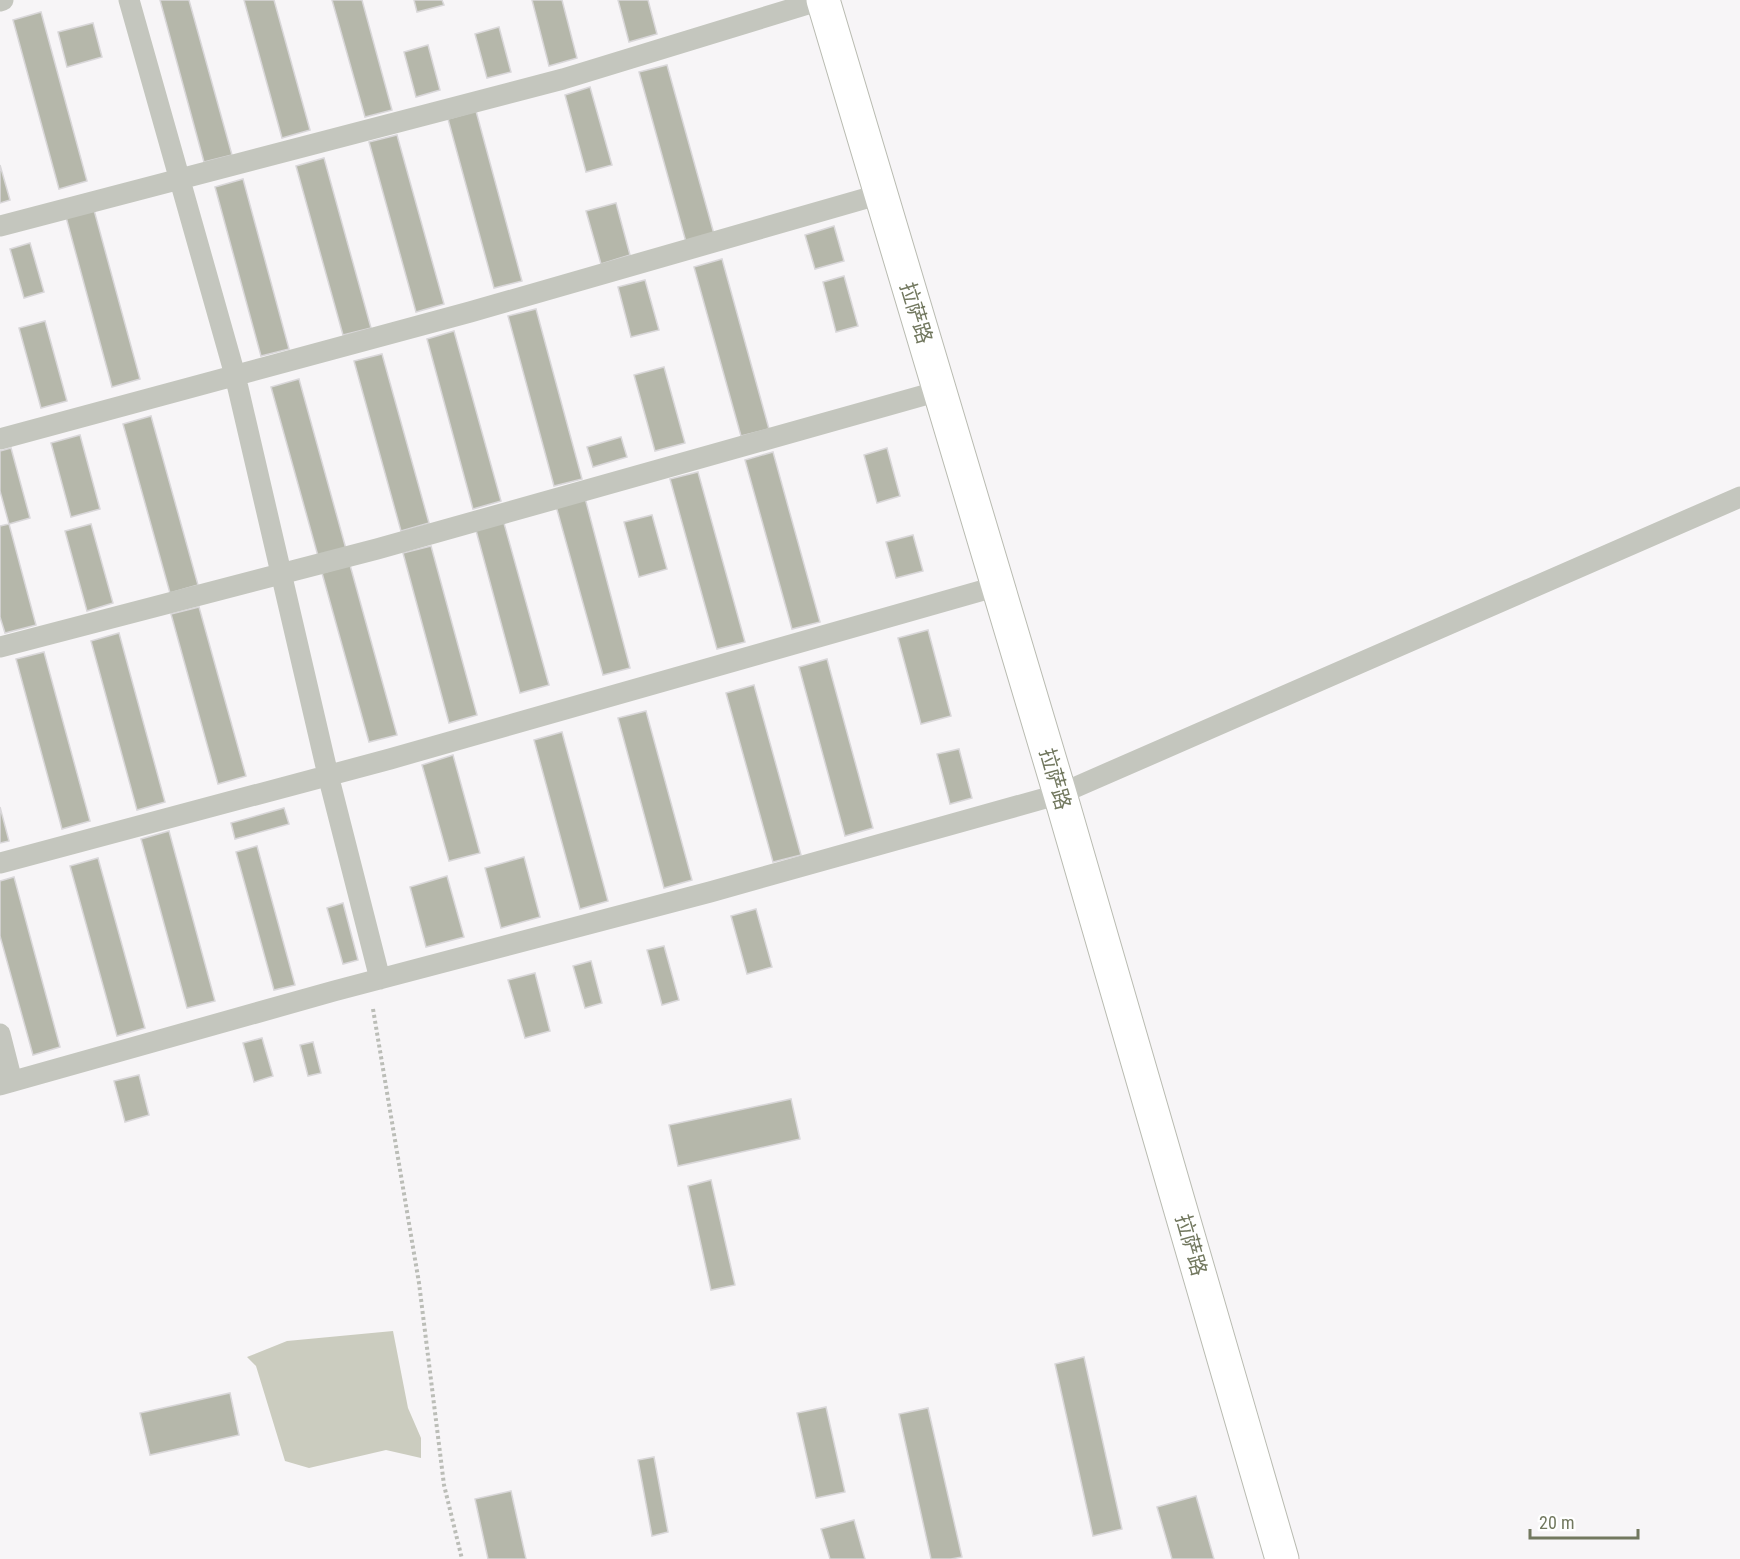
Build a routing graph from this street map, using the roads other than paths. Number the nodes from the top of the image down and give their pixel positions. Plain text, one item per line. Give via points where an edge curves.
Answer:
1 (129, 0) edge
2 (822, 0) edge
3 (179, 180) junction
4 (881, 194) junction
5 (0, 226) edge
6 (235, 375) junction
7 (939, 391) junction
8 (0, 439) edge
9 (1740, 497) edge
10 (283, 573) junction
11 (998, 586) junction
12 (0, 647) edge
13 (328, 775) junction
14 (1060, 794) junction
15 (0, 863) edge
16 (375, 980) junction
17 (0, 1034) edge
18 (6, 1083) edge
19 (1282, 1559) edge

1 - 3 lane
2 - 3 lane via 563,80
2 - 4 street, 拉萨路
3 - 5 lane
3 - 6 lane
4 - 6 lane
4 - 7 street, 拉萨路
6 - 8 lane
6 - 10 lane
7 - 10 lane
7 - 11 street, 拉萨路
9 - 14 lane
10 - 12 lane
10 - 13 lane
11 - 13 lane
11 - 14 street, 拉萨路
13 - 15 lane
13 - 16 lane
14 - 16 lane
14 - 19 street, 拉萨路
16 - 18 lane
17 - 18 lane

